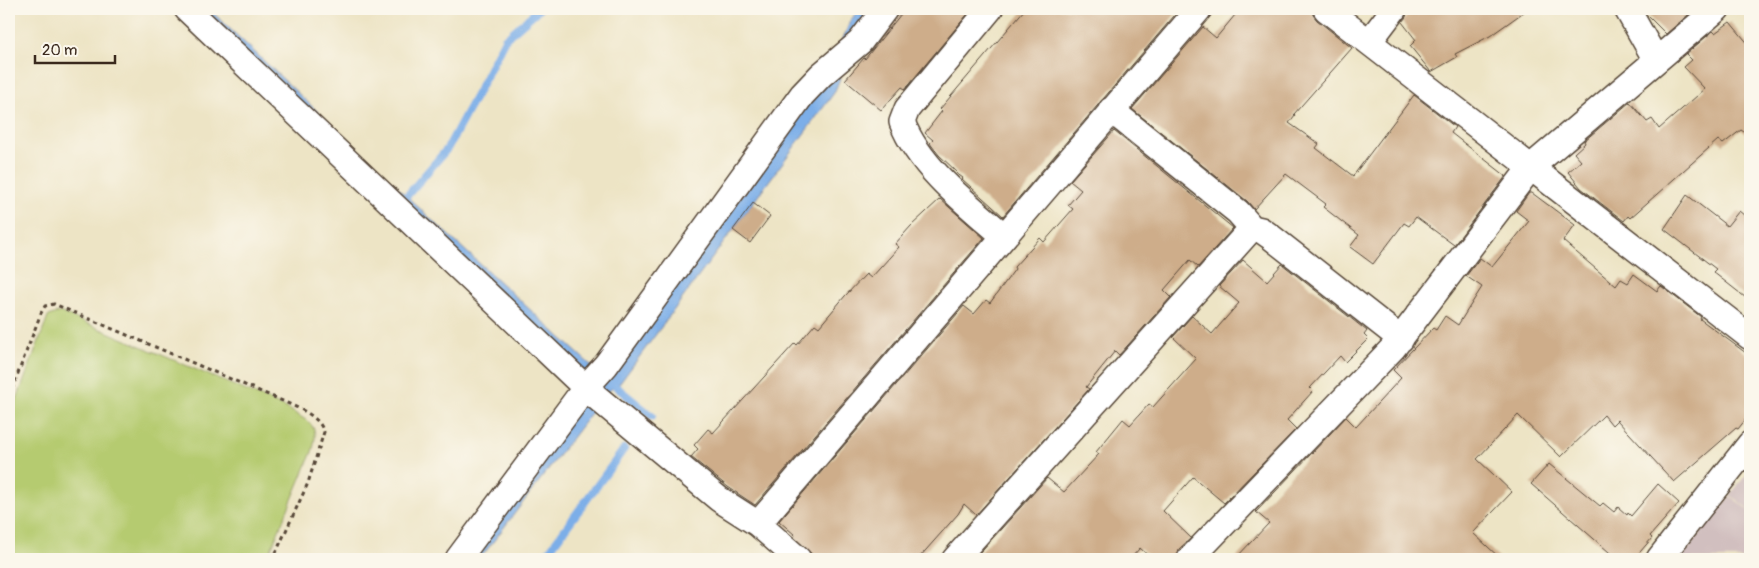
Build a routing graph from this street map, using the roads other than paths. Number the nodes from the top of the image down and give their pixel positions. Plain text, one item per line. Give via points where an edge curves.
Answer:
1 (186, 9) edge
2 (885, 9) edge
3 (990, 9) edge
4 (1199, 9) edge
5 (1326, 9) edge
6 (1394, 9) edge
7 (1627, 9) edge
8 (1716, 9) edge
9 (1369, 42) junction
10 (1656, 60) junction
11 (1111, 110) junction
12 (1531, 168) junction
13 (1252, 228) junction
14 (1004, 236) junction
15 (1750, 337) edge
16 (1401, 339) junction
17 (593, 382) junction
18 (1750, 444) edge
19 (758, 524) junction
20 (458, 559) edge
21 (798, 559) edge
22 (955, 559) edge
23 (1190, 559) edge
24 (1659, 559) edge

1 - 17 street
2 - 17 street via 860,42 802,95
3 - 14 street via 907,109 902,122 908,139 948,188
4 - 11 street
5 - 9 street
6 - 9 street
7 - 10 street
8 - 10 street
9 - 12 street
10 - 12 street
11 - 13 street via 1238,212
11 - 14 street
12 - 15 street
12 - 16 street
13 - 16 street via 1271,237
13 - 22 street
14 - 19 street
16 - 23 street
17 - 19 street via 608,407 719,499
17 - 20 street
18 - 24 street
19 - 21 street

